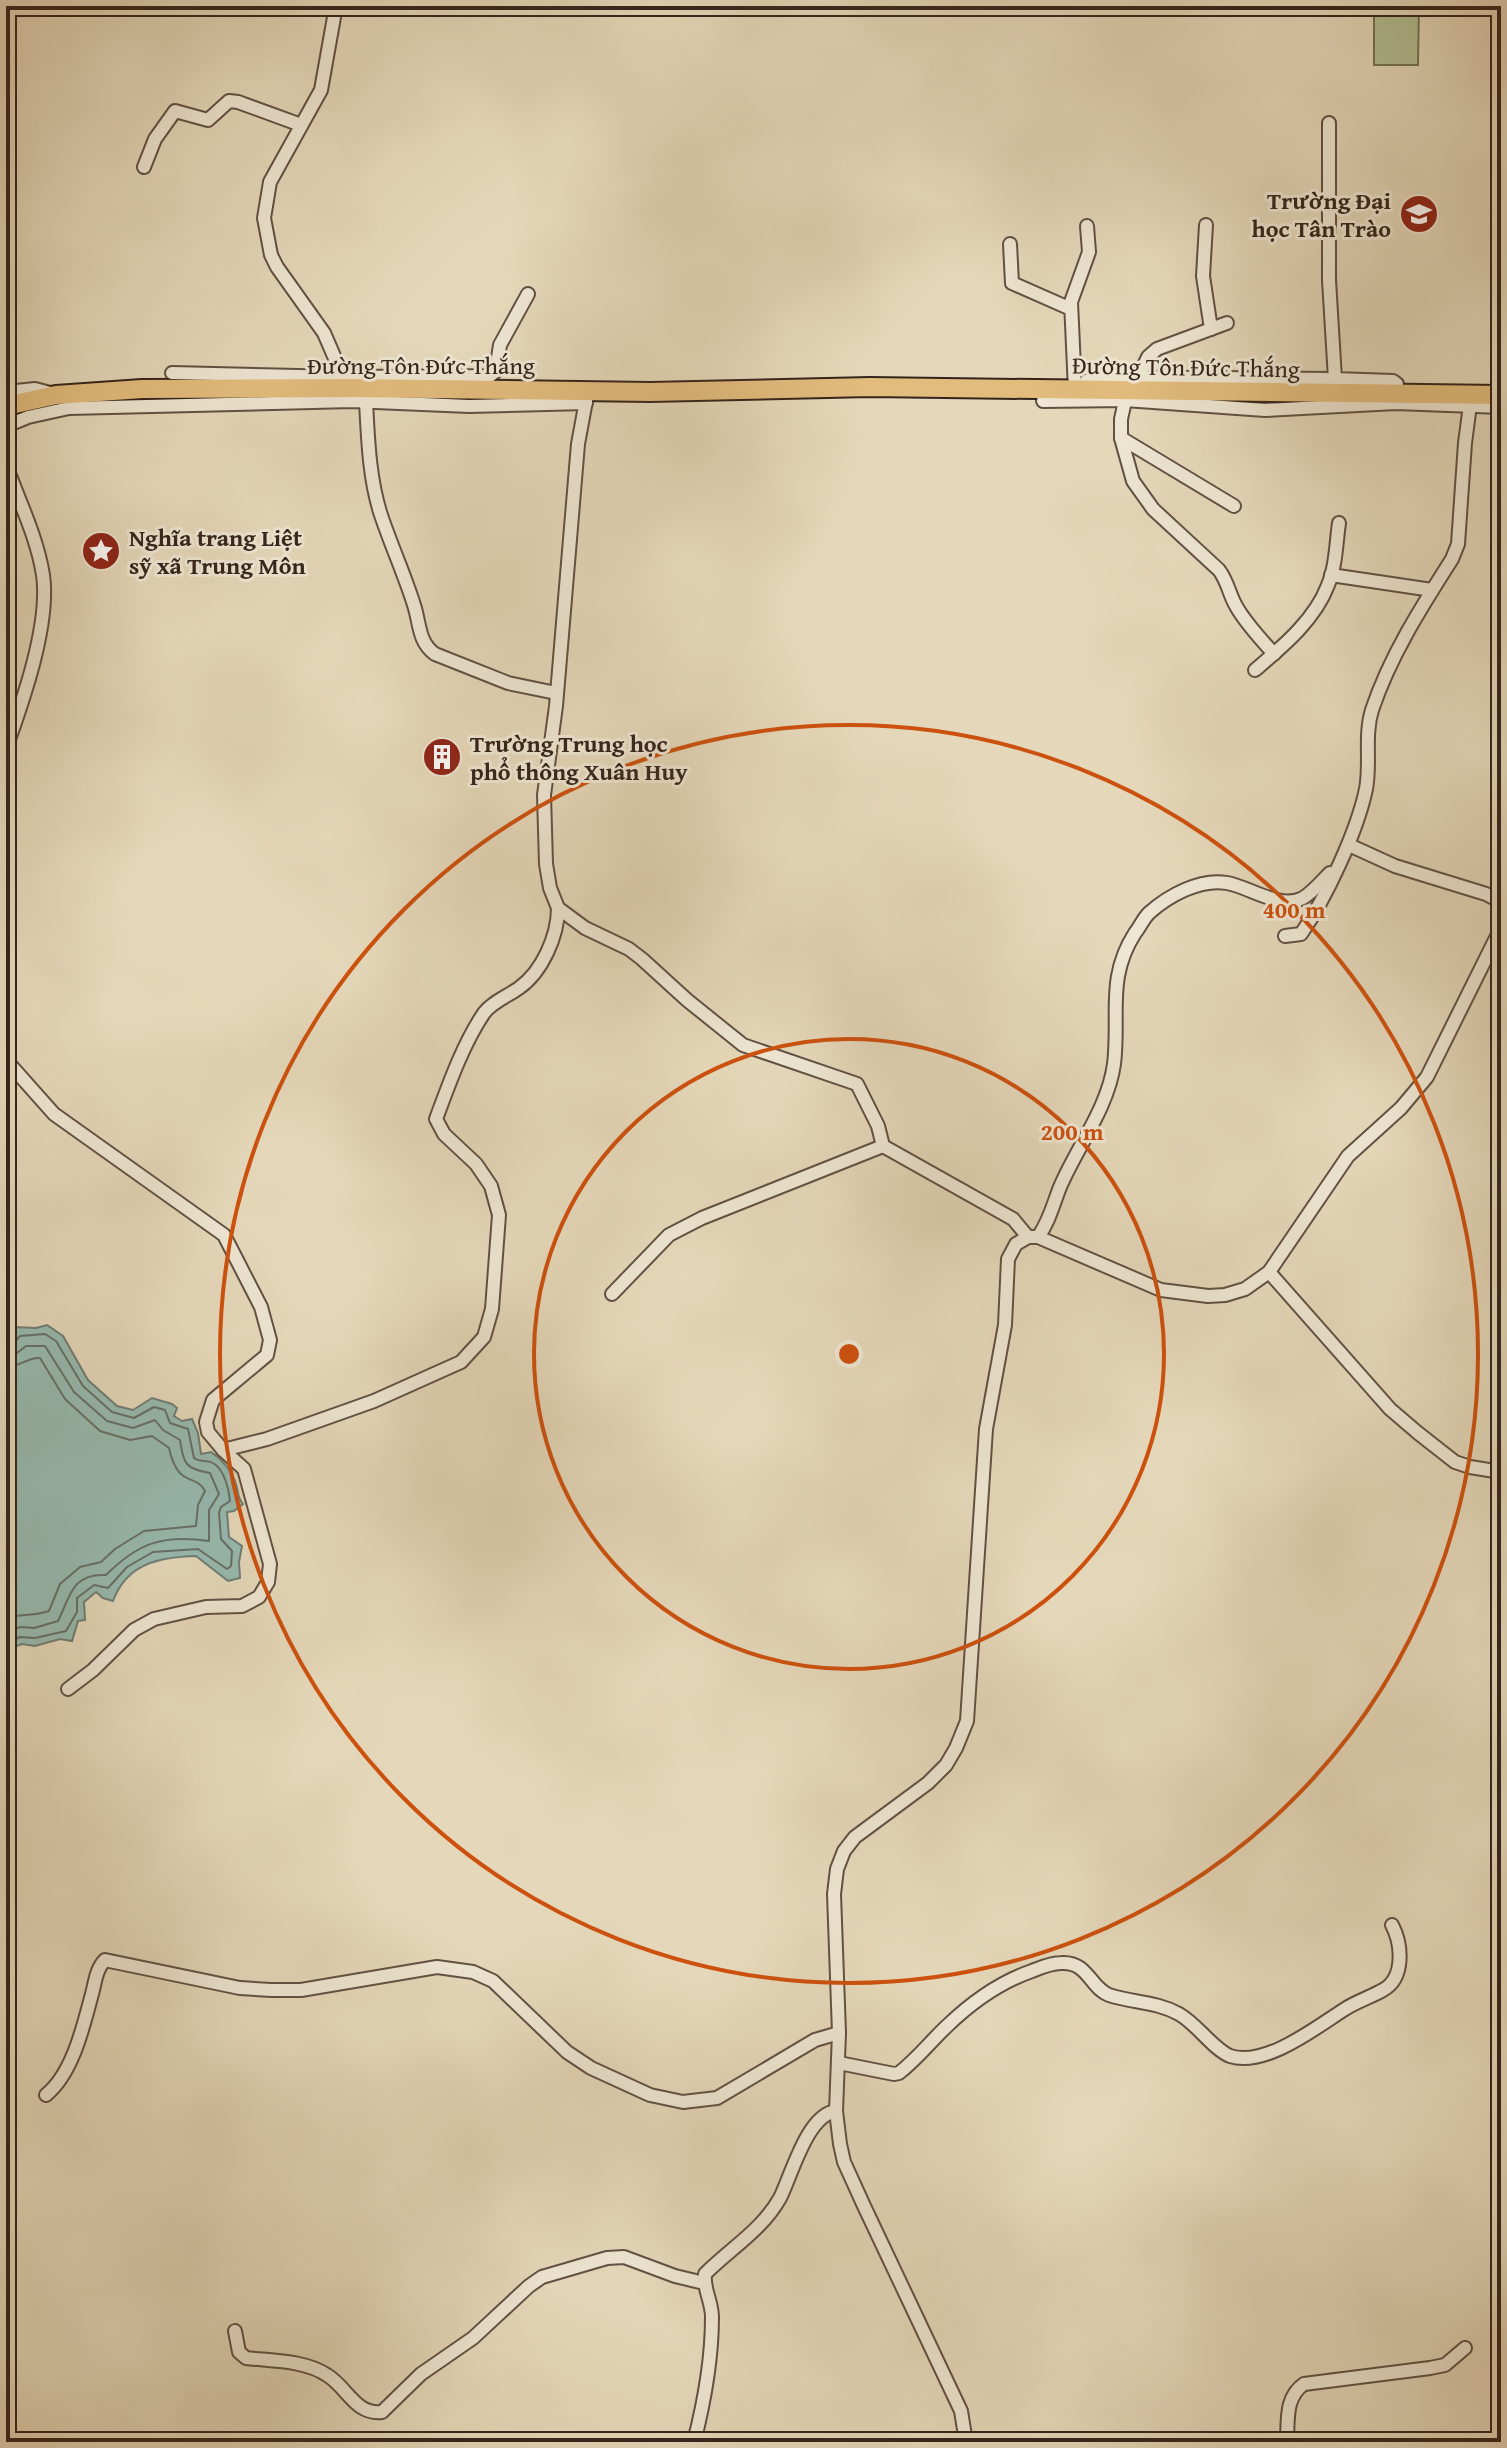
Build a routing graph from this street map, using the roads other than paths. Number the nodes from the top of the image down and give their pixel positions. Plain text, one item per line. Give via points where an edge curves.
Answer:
1 (336, 6) edge
2 (1329, 123) dead end
3 (301, 125) junction
4 (144, 167) dead end
5 (1206, 225) dead end
6 (1087, 226) dead end
7 (1010, 244) dead end
8 (528, 294) dead end
9 (1071, 309) junction
10 (1227, 323) dead end
11 (1211, 329) junction
12 (172, 373) dead end
13 (1335, 379) junction
14 (350, 386) junction
15 (1130, 389) junction
16 (1078, 390) junction
17 (6, 392) edge
18 (1501, 395) edge
19 (587, 397) junction
20 (1396, 398) junction
21 (1043, 401) dead end
22 (48, 402) junction
23 (366, 402) junction
24 (1470, 405) junction
25 (6, 406) edge
26 (1501, 407) edge
27 (6, 426) edge
28 (1121, 438) junction
29 (6, 465) edge
30 (1234, 506) dead end
31 (1339, 523) dead end
32 (1331, 575) junction
33 (1432, 590) junction
34 (1274, 654) junction
35 (1255, 670) dead end
36 (556, 693) junction
37 (6, 748) edge
38 (1349, 845) junction
39 (1336, 868) junction
40 (1501, 902) edge
41 (558, 908) junction
42 (1501, 928) edge
43 (1285, 936) dead end
44 (6, 1060) edge
45 (883, 1146) junction
46 (1033, 1237) junction
47 (1269, 1272) junction
48 (612, 1294) dead end
49 (223, 1450) junction
50 (1501, 1472) edge
51 (68, 1689) dead end
52 (1392, 1925) dead end
53 (839, 2033) junction
54 (839, 2063) junction
55 (46, 2095) dead end
56 (836, 2111) junction
57 (704, 2283) junction
58 (235, 2331) dead end
59 (1465, 2348) dead end
60 (694, 2442) edge
61 (966, 2442) edge
62 (1287, 2442) edge

1 - 3 street via 321,90
2 - 13 street
3 - 4 street via 238,102 227,103 211,120 175,111
3 - 14 street via 267,191 266,231 277,267 324,333
5 - 11 street via 1203,276
6 - 9 street via 1089,252
7 - 9 street via 1012,283
8 - 14 street via 500,345 494,375
9 - 16 street
10 - 11 street
11 - 15 street via 1157,349
12 - 14 street
13 - 15 street
13 - 20 street via 1393,381
14 - 19 highway, Đường Tôn Đức Thắng
14 - 22 highway, Đường Tôn Đức Thắng via 142,389
14 - 23 street
15 - 16 highway, Đường Tôn Đức Thắng
15 - 20 highway, Đường Tôn Đức Thắng
15 - 20 street via 1265,410
15 - 21 street
15 - 28 street
16 - 19 highway, Đường Tôn Đức Thắng via 838,387
17 - 22 street via 35,389
18 - 20 highway, Đường Tôn Đức Thắng
19 - 23 street via 469,406
19 - 36 street via 578,444
20 - 24 street
22 - 25 highway, Đường Tôn Đức Thắng
22 - 27 street
23 - 36 street via 379,509 427,648 508,683
24 - 26 street
24 - 33 street via 1458,544
28 - 30 street
28 - 34 street via 1144,499 1219,570 1235,605
29 - 37 street via 38,552 44,606
31 - 32 street
32 - 33 street
32 - 34 street via 1316,608
33 - 38 street via 1372,711 1366,788
34 - 35 street
36 - 41 street via 544,830 547,879
38 - 39 street
38 - 40 street
39 - 43 street via 1301,934
39 - 46 street via 1293,901 1225,882 1188,889 1147,915 1117,972 1114,1064 1108,1083 1046,1227
41 - 45 street via 629,949 743,1045 857,1084
41 - 49 street via 557,931 548,952 522,986 487,1009 436,1119 491,1186 499,1215 492,1309 484,1337 461,1362 374,1401
42 - 47 street via 1427,1077 1348,1156
44 - 49 street via 54,1114 213,1225 231,1245 261,1307 270,1340 267,1355 213,1400 207,1412 208,1432
45 - 46 street via 1013,1219
45 - 48 street via 669,1235
46 - 47 street via 1176,1293 1225,1295
46 - 53 street via 1016,1244 1008,1259 1003,1336 986,1429 967,1721 946,1765 844,1851 834,1894
47 - 50 street via 1390,1409 1455,1462
49 - 51 street via 244,1469 270,1564 259,1597 242,1606 154,1619 134,1630
52 - 54 street via 1399,1952 1394,1981 1273,2052 1231,2056 1181,2015 1157,2003 1109,1995 1089,1974 1065,1962 1000,1984 899,2073
53 - 54 street
53 - 55 street via 815,2040 717,2098 683,2102 650,2095 591,2068 493,1981 473,1972 437,1967 301,1990 271,1990 105,1960 63,2075
54 - 56 street
56 - 57 street via 819,2119 811,2131 766,2219 705,2274
56 - 61 street via 844,2162 961,2411
57 - 58 street via 624,2257 542,2277 382,2412 359,2407 315,2368 246,2358 239,2352
57 - 60 street via 712,2320
59 - 62 street via 1445,2365 1304,2384 1291,2399

